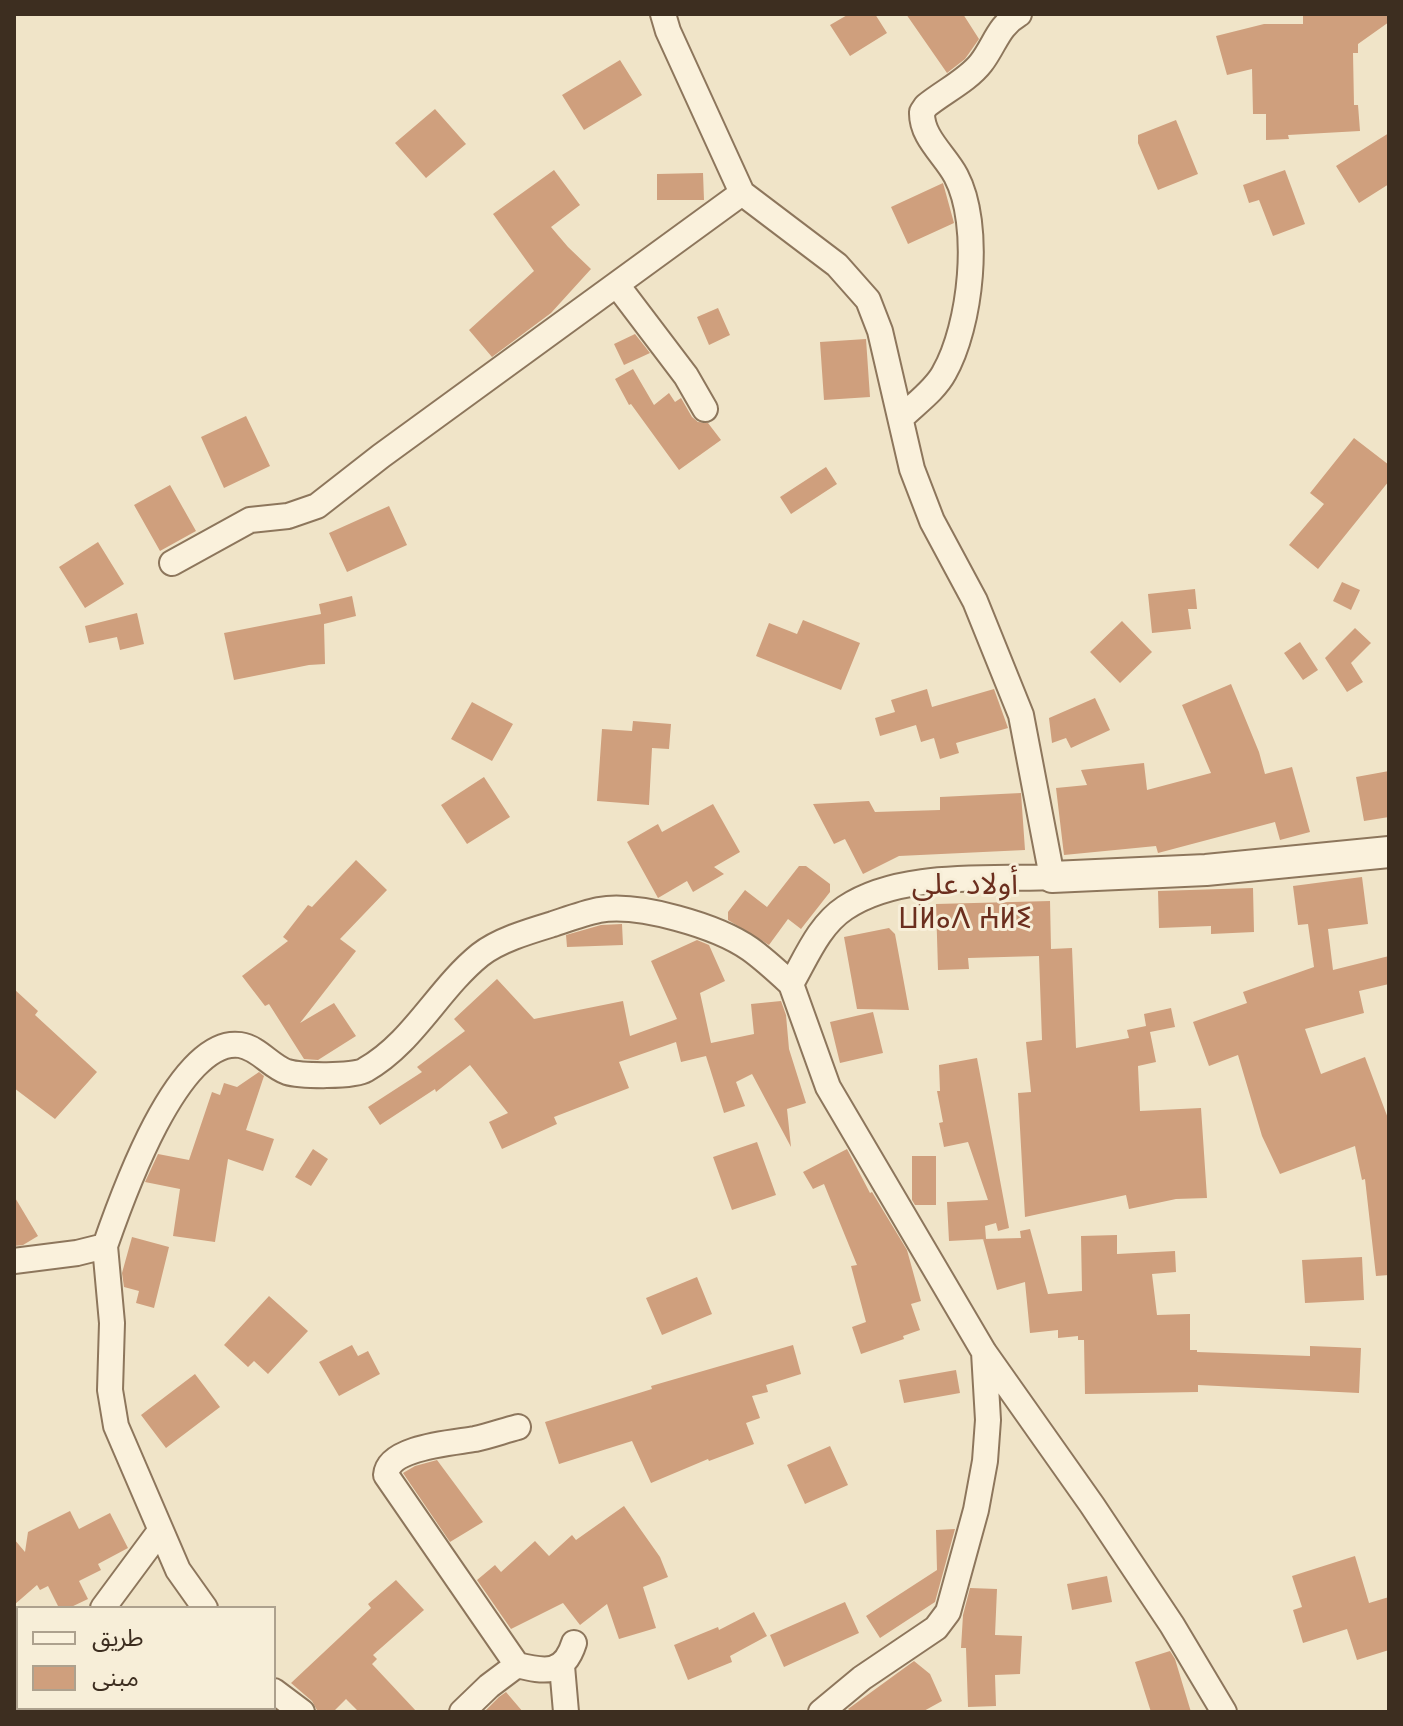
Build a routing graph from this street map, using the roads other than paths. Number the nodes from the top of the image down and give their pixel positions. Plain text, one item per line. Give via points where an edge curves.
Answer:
1 (663, 14) edge
2 (1019, 14) edge
3 (742, 193) junction
4 (617, 285) junction
5 (705, 409) dead end
6 (902, 417) junction
7 (172, 563) dead end
8 (1389, 852) edge
9 (1052, 877) junction
10 (791, 984) junction
11 (105, 1246) junction
12 (14, 1261) edge
13 (984, 1352) junction
14 (518, 1427) dead end
15 (160, 1531) junction
16 (104, 1606) edge
17 (204, 1606) edge
18 (574, 1643) dead end
19 (517, 1665) junction
20 (562, 1666) junction
21 (276, 1692) edge
22 (302, 1712) edge
23 (462, 1712) edge
24 (566, 1712) edge
25 (821, 1712) edge
26 (1224, 1712) edge

1 - 3 street
2 - 6 street via 998,32 979,66 922,112 924,128 958,178 973,233 956,347 943,376
3 - 4 street
3 - 6 street via 837,265 868,300
4 - 5 street
4 - 7 street via 317,506 250,520
6 - 9 street via 912,469 932,521 975,601 1021,715
8 - 9 street via 1206,870
9 - 10 street via 923,882 879,891 843,909 819,934
10 - 11 street via 748,947 690,921 647,911 601,910 529,931 482,953 410,1032 361,1073 286,1072 252,1048 219,1047 198,1063 145,1142
10 - 13 street via 828,1087
11 - 12 street
11 - 15 street via 116,1426
13 - 25 street via 985,1461 948,1612 936,1628
13 - 26 street via 1092,1505
14 - 19 street via 410,1452 386,1470
15 - 16 street
15 - 17 street via 178,1570
18 - 20 street
19 - 20 street via 541,1671
19 - 23 street
20 - 24 street
21 - 22 street

